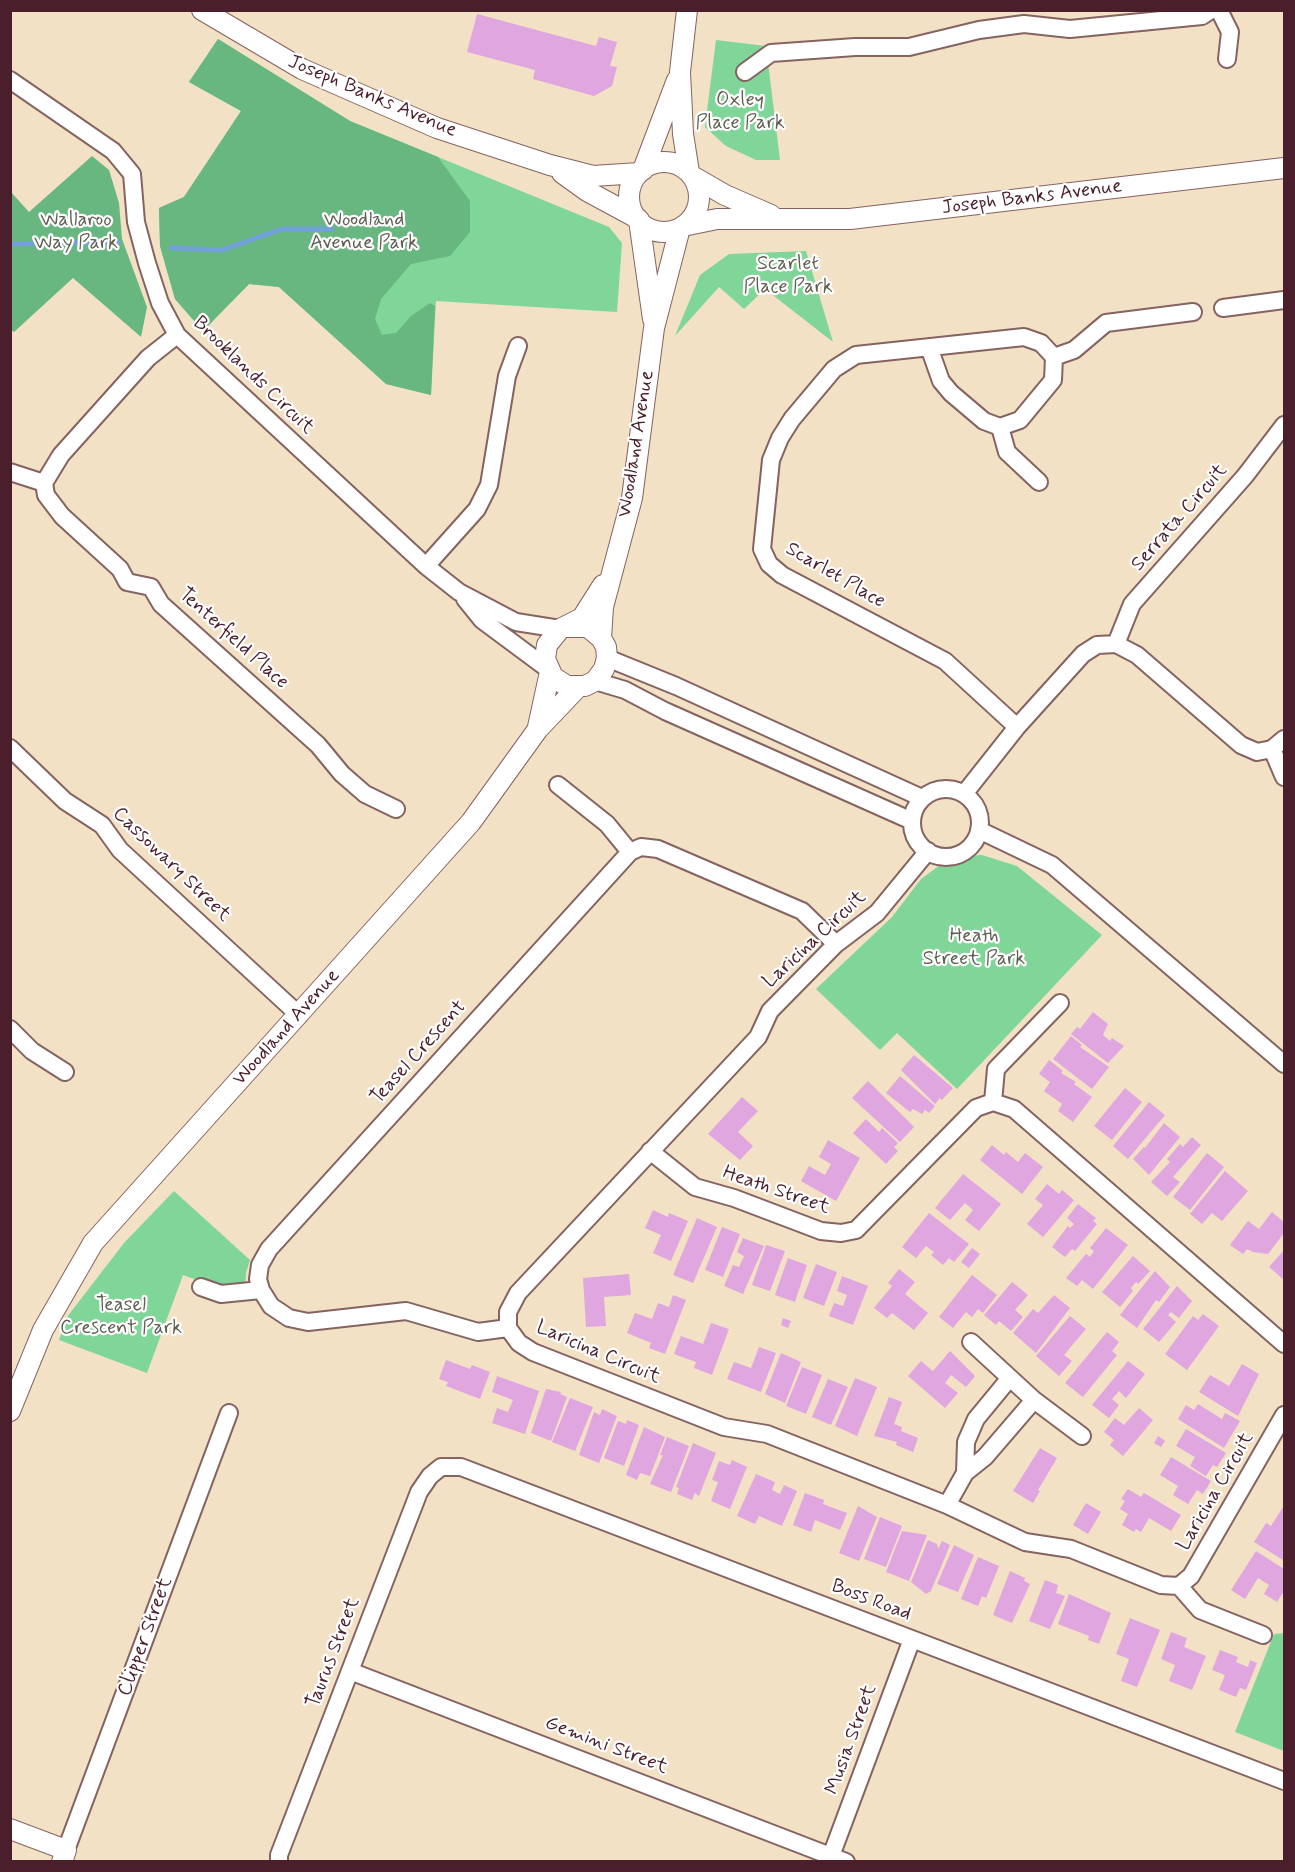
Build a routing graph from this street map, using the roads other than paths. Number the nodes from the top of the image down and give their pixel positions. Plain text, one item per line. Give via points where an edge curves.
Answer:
1 (202, 10) edge
2 (687, 10) edge
3 (1212, 10) edge
4 (1219, 10) edge
5 (1227, 59) dead end
6 (680, 72) junction
7 (745, 72) dead end
8 (10, 80) edge
9 (550, 165) junction
10 (1284, 168) edge
11 (641, 172) junction
12 (690, 174) junction
13 (779, 218) junction
14 (638, 219) junction
15 (682, 227) junction
16 (1284, 300) edge
17 (1223, 308) dead end
18 (1194, 312) dead end
19 (654, 328) junction
20 (177, 335) junction
21 (518, 346) dead end
22 (929, 347) junction
23 (1054, 357) junction
24 (1284, 425) edge
25 (1000, 427) junction
26 (10, 472) edge
27 (1039, 482) dead end
28 (44, 483) junction
29 (617, 559) junction
30 (426, 566) junction
31 (459, 592) junction
32 (563, 628) junction
33 (601, 638) junction
34 (1116, 644) junction
35 (607, 658) junction
36 (549, 670) junction
37 (586, 684) junction
38 (1017, 727) junction
39 (538, 729) junction
40 (1278, 744) edge
41 (10, 748) edge
42 (1284, 777) edge
43 (558, 786) dead end
44 (964, 794) junction
45 (922, 798) junction
46 (396, 809) dead end
47 (912, 821) junction
48 (979, 830) junction
49 (928, 851) junction
50 (630, 852) junction
51 (836, 944) junction
52 (1060, 1003) dead end
53 (299, 1015) junction
54 (10, 1029) edge
55 (1284, 1064) edge
56 (65, 1072) dead end
57 (993, 1102) junction
58 (650, 1151) junction
59 (201, 1287) dead end
60 (261, 1290) junction
61 (508, 1328) junction
62 (971, 1342) dead end
63 (1284, 1344) edge
64 (1009, 1379) junction
65 (1034, 1400) junction
66 (10, 1411) edge
67 (229, 1413) dead end
68 (1284, 1415) edge
69 (1082, 1436) dead end
70 (441, 1467) joint
71 (965, 1473) junction
72 (947, 1505) junction
73 (1179, 1586) junction
74 (1263, 1635) dead end
75 (912, 1639) junction
76 (350, 1671) junction
77 (1284, 1781) edge
78 (10, 1829) edge
79 (64, 1856) edge
80 (839, 1859) edge
81 (279, 1862) edge

1 - 9 street, Joseph Banks Avenue via 262,48 369,100 437,128
2 - 6 street
3 - 7 street via 1202,16 1070,29 1024,24 909,47 771,53
4 - 5 street via 1230,32
6 - 11 street
6 - 12 street via 683,134
8 - 20 street, Brooklands Circuit via 113,151 132,174 136,222 147,263 160,303
9 - 11 street, Joseph Banks Avenue via 602,177
9 - 14 street, Joseph Banks Avenue
10 - 13 street, Joseph Banks Avenue via 850,219
11 - 12 street via 666,162 681,166
11 - 14 street via 630,195
12 - 13 street, Joseph Banks Avenue via 725,195
12 - 15 street via 698,190 698,206
13 - 15 street, Joseph Banks Avenue via 717,219
14 - 15 street via 658,231
14 - 19 street, Woodland Avenue
15 - 19 street, Woodland Avenue
16 - 17 street
18 - 23 street via 1106,323 1074,350
19 - 29 street, Woodland Avenue via 632,498
20 - 28 street via 148,358 69,446
20 - 30 street, Brooklands Circuit
21 - 30 street via 507,376 489,485 477,508
22 - 23 street, Scarlet Place via 1024,337 1041,343
22 - 25 street via 941,381 951,393 984,421
22 - 38 street, Scarlet Place via 856,355 834,369 792,419 771,460 762,549 769,564 782,575 945,661
23 - 25 street via 1053,380 1020,420
24 - 34 street, Serrata Circuit via 1245,476 1132,604
25 - 27 street via 1007,452
26 - 28 street
28 - 46 street, Tenterfield Place via 46,495 62,516 120,569 127,582 151,586 161,604 318,745 342,774 365,794
29 - 32 street, Woodland Avenue via 582,618
29 - 33 street, Woodland Avenue via 603,607
30 - 31 street, Brooklands Circuit
31 - 32 street, Brooklands Circuit via 516,622
31 - 36 street, Brooklands Circuit via 482,620
32 - 33 street via 588,627
32 - 36 street, Woodland Avenue via 547,645 545,659
33 - 35 street, Woodland Avenue
34 - 38 street via 1097,645 1083,654
34 - 40 street via 1137,655 1241,746 1257,752
35 - 37 street, Woodland Avenue via 604,669
35 - 45 street
36 - 37 street via 562,683
36 - 39 street, Woodland Avenue
37 - 39 street, Woodland Avenue
37 - 47 street via 625,690
38 - 44 street
39 - 53 street, Woodland Avenue via 471,822
40 - 42 street
41 - 53 street, Cassowary Street via 64,801 102,825 120,850
43 - 50 street via 606,824
44 - 45 street via 942,789
44 - 48 street via 978,813
45 - 47 street
47 - 49 street via 915,837
48 - 49 street via 969,848 959,854 940,856
48 - 55 street via 1052,865
49 - 51 street, Laricina Circuit via 877,913
50 - 51 street via 658,849 802,911
50 - 60 street, Teasel Crescent via 269,1249 260,1265
51 - 58 street, Laricina Circuit via 770,1011 758,1037
52 - 57 street via 996,1070
53 - 66 street, Woodland Avenue via 114,1216 73,1274
54 - 56 street via 32,1051
57 - 58 street, Heath Street via 976,1108 856,1230 841,1233 821,1232 695,1187
57 - 63 street via 1014,1109
58 - 61 street, Laricina Circuit via 518,1293 508,1312
59 - 60 street via 221,1294
60 - 61 street via 271,1306 289,1318 308,1322 406,1311 478,1332
61 - 72 street, Laricina Circuit via 519,1343 533,1352 724,1427 767,1434
62 - 64 street
64 - 65 street
64 - 71 street via 976,1419 966,1442
65 - 69 street
65 - 71 street
67 - 79 street, Clipper Street
68 - 73 street, Laricina Circuit via 1191,1576
70 - 75 street, Boss Road via 461,1467
70 - 76 street, Taurus Street via 419,1492
71 - 72 street
72 - 73 street, Laricina Circuit via 1026,1542 1071,1549 1161,1585
73 - 74 street via 1200,1610
75 - 77 street, Boss Road
75 - 80 street, Musia Street
76 - 80 street, Gemini Street
76 - 81 street, Taurus Street
78 - 79 street

